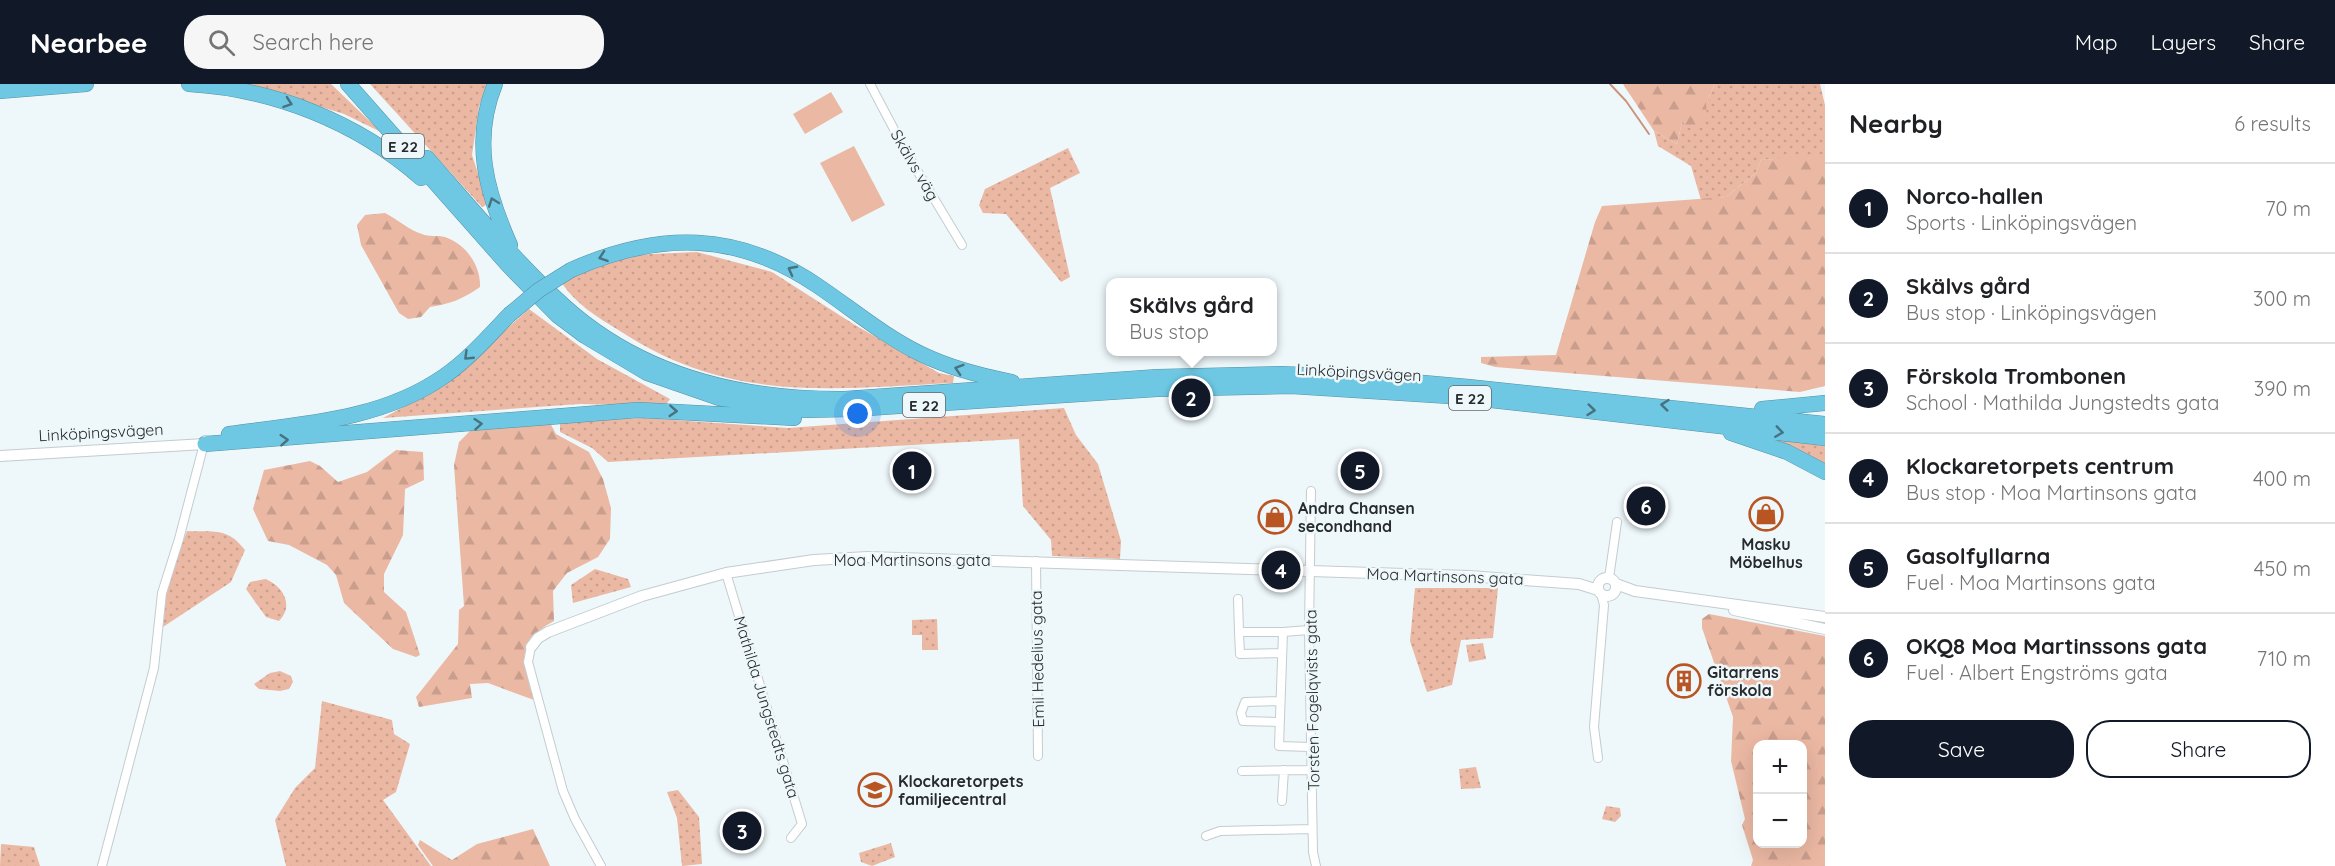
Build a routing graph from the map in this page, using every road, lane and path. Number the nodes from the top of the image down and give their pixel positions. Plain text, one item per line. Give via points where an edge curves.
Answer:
1 (86, 84) edge
2 (189, 84) edge
3 (348, 84) edge
4 (360, 84) edge
5 (495, 84) edge
6 (870, 84) edge
7 (0, 91) edge
8 (457, 209) junction
9 (962, 245) dead end
10 (515, 256) junction
11 (694, 385) junction
12 (1036, 386) junction
13 (1825, 403) edge
14 (853, 410) junction
15 (1723, 412) junction
16 (1700, 423) junction
17 (1825, 424) edge
18 (1825, 438) edge
19 (205, 441) junction
20 (0, 456) edge
21 (1825, 472) edge
22 (1311, 490) dead end
23 (1617, 522) dead end
24 (1036, 561) junction
25 (1310, 571) junction
26 (726, 573) junction
27 (1607, 590) junction
28 (1238, 599) dead end
29 (1690, 600) junction
30 (1825, 617) edge
31 (1825, 629) edge
32 (1309, 630) junction
33 (1239, 632) junction
34 (1283, 632) junction
35 (531, 647) joint
36 (1282, 652) junction
37 (1280, 701) junction
38 (1280, 722) junction
39 (1311, 747) junction
40 (1038, 756) dead end
41 (1598, 758) dead end
42 (1284, 770) junction
43 (1311, 770) junction
44 (1242, 771) dead end
45 (1282, 801) dead end
46 (1312, 829) junction
47 (1206, 836) dead end
48 (791, 838) dead end
49 (102, 866) edge
50 (601, 866) edge
51 (1316, 866) edge

1 - 7 highway
2 -> 8 highway via 282,100 337,122 387,152
3 - 8 highway, E 22
4 - 10 highway
10 -> 5 highway via 484,169 484,123
6 - 9 street, Skälvs väg
8 - 11 highway, E 22 via 557,315 585,336 647,373
10 - 11 highway, E 22 via 564,306 591,327
11 - 12 highway, E 22 via 807,399
11 - 14 highway, E 22 via 746,404
15 -> 12 highway, Linköpingsvägen / E 22 via 1335,376 1203,375
12 -> 19 highway, bridge via 981,376 921,354 776,262 732,247 690,242 646,245 571,270 509,315 443,377 386,407
13 - 15 highway
14 -> 16 highway, Linköpingsvägen / E 22 via 1168,388 1291,386 1464,397
19 -> 14 highway via 639,410 794,418
15 - 17 highway, Linköpingsvägen / E 22
16 -> 18 highway, Linköpingsvägen / E 22
16 - 21 highway via 1787,452
19 - 20 street, Linköpingsvägen
19 - 49 street via 162,593 154,668
22 - 25 street
23 - 27 street
24 - 25 street, Moa Martinsons gata
24 - 26 street, Moa Martinsons gata via 868,557 814,560
24 - 40 street, Emil Hedelius gata
25 - 27 street, Moa Martinsons gata via 1479,576
25 - 32 street, Torsten Fogelqvists gata
26 - 35 street, Moa Martinsons gata via 613,606 542,635
26 - 48 street, Mathilda Jungstedts gata via 802,824
27 - 29 street, Moa Martinsons gata
27 - 41 street via 1594,727
28 - 33 street
29 - 30 street, Moa Martinsons gata
29 - 31 street, Moa Martinsons gata
32 - 34 street
32 - 39 street, Torsten Fogelqvists gata
33 - 34 street
33 - 36 street via 1240,654
34 - 36 street
35 - 50 street via 528,662 563,791
36 - 37 street
37 - 38 street
37 - 38 street via 1245,702 1241,713 1243,721
38 - 39 street via 1279,746
39 - 43 street, Torsten Fogelqvists gata
42 - 43 street
42 - 44 street
42 - 45 street
43 - 46 street, Torsten Fogelqvists gata
46 - 47 street via 1220,831
46 - 51 street, Torsten Fogelqvists gata

